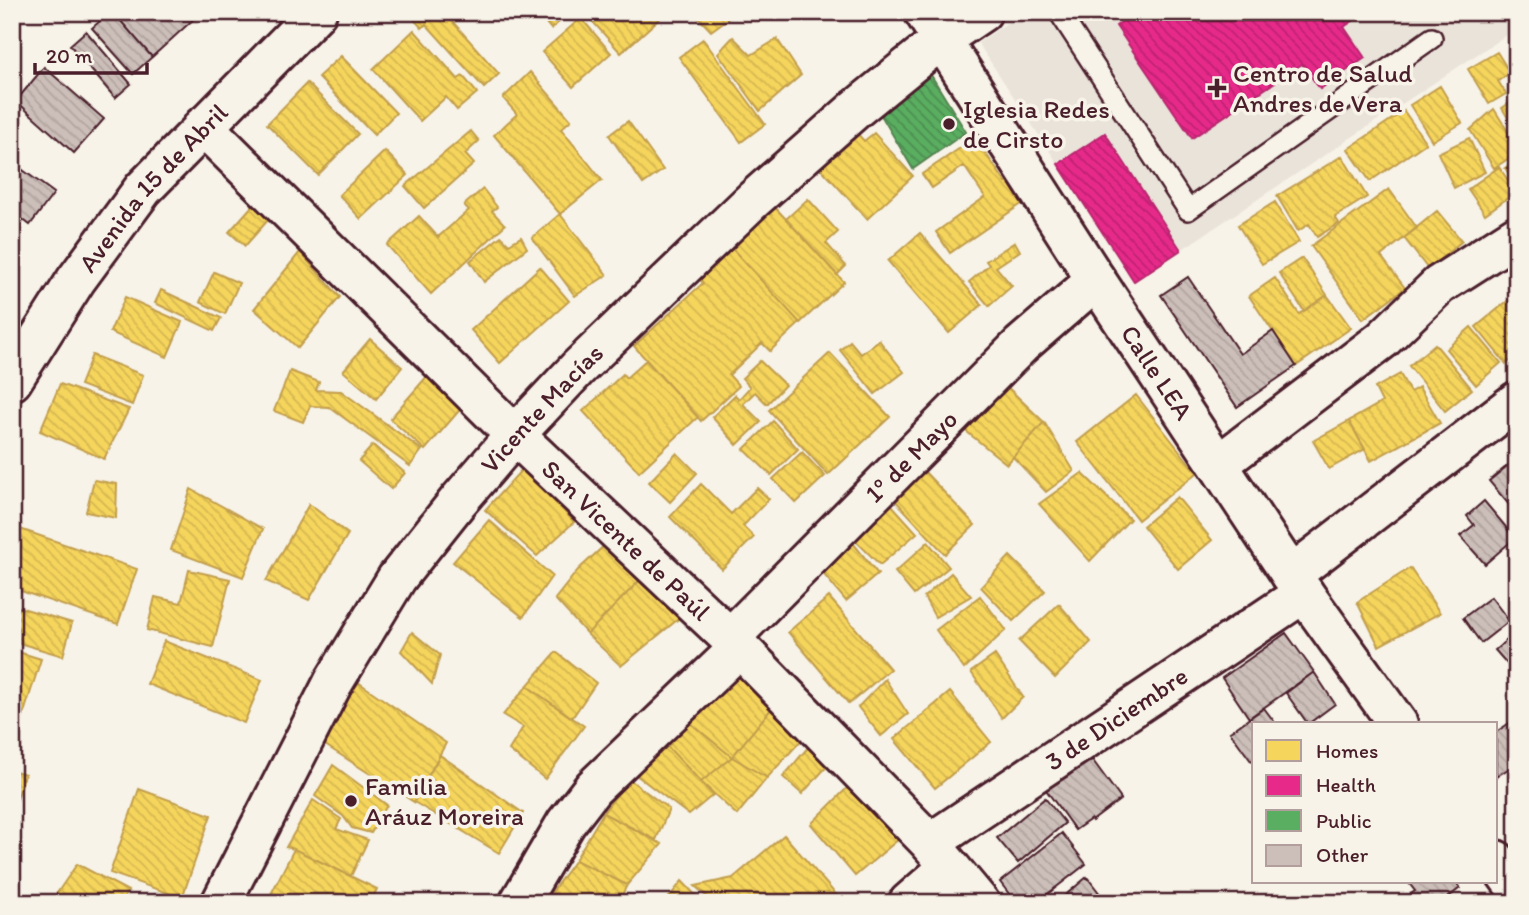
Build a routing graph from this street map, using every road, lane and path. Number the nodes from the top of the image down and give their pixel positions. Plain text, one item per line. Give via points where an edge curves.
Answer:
1 (317, 12) edge
2 (982, 12) edge
3 (1059, 12) edge
4 (933, 26) edge
5 (1432, 38) dead end
6 (203, 126) junction
7 (1517, 235) edge
8 (1096, 280) junction
9 (12, 381) edge
10 (1517, 401) edge
11 (514, 435) junction
12 (1219, 464) junction
13 (1298, 584) junction
14 (734, 644) junction
15 (1397, 722) edge
16 (939, 855) junction
17 (1498, 863) edge
18 (1517, 890) edge
19 (221, 903) edge
20 (519, 903) edge
21 (908, 903) edge
22 (980, 903) edge

1 - 6 street, Avenida 15 de Abril
2 - 4 street, Vicente Macías
3 - 5 lane via 1188,210
4 - 8 street, Calle LEA
4 - 11 street, Vicente Macías via 857,108 659,288
6 - 9 street, Avenida 15 de Abril via 135,199 76,279
6 - 11 street, San Vicente de Paúl
7 - 12 street via 1439,285 1382,340
8 - 12 street, Calle LEA
8 - 14 street, 1º de Mayo via 1021,345
10 - 13 street, 3 de Diciembre
11 - 14 street, San Vicente de Paúl
11 - 19 street, Vicente Macías via 397,578 333,683
12 - 13 street, Calle LEA
13 - 15 street, Calle LEA
13 - 16 street, 3 de Diciembre
14 - 16 street, San Vicente de Paúl
14 - 20 street, 1º de Mayo via 593,788 566,823
16 - 21 street, 3 de Diciembre
16 - 22 street, San Vicente de Paúl
17 - 18 street

